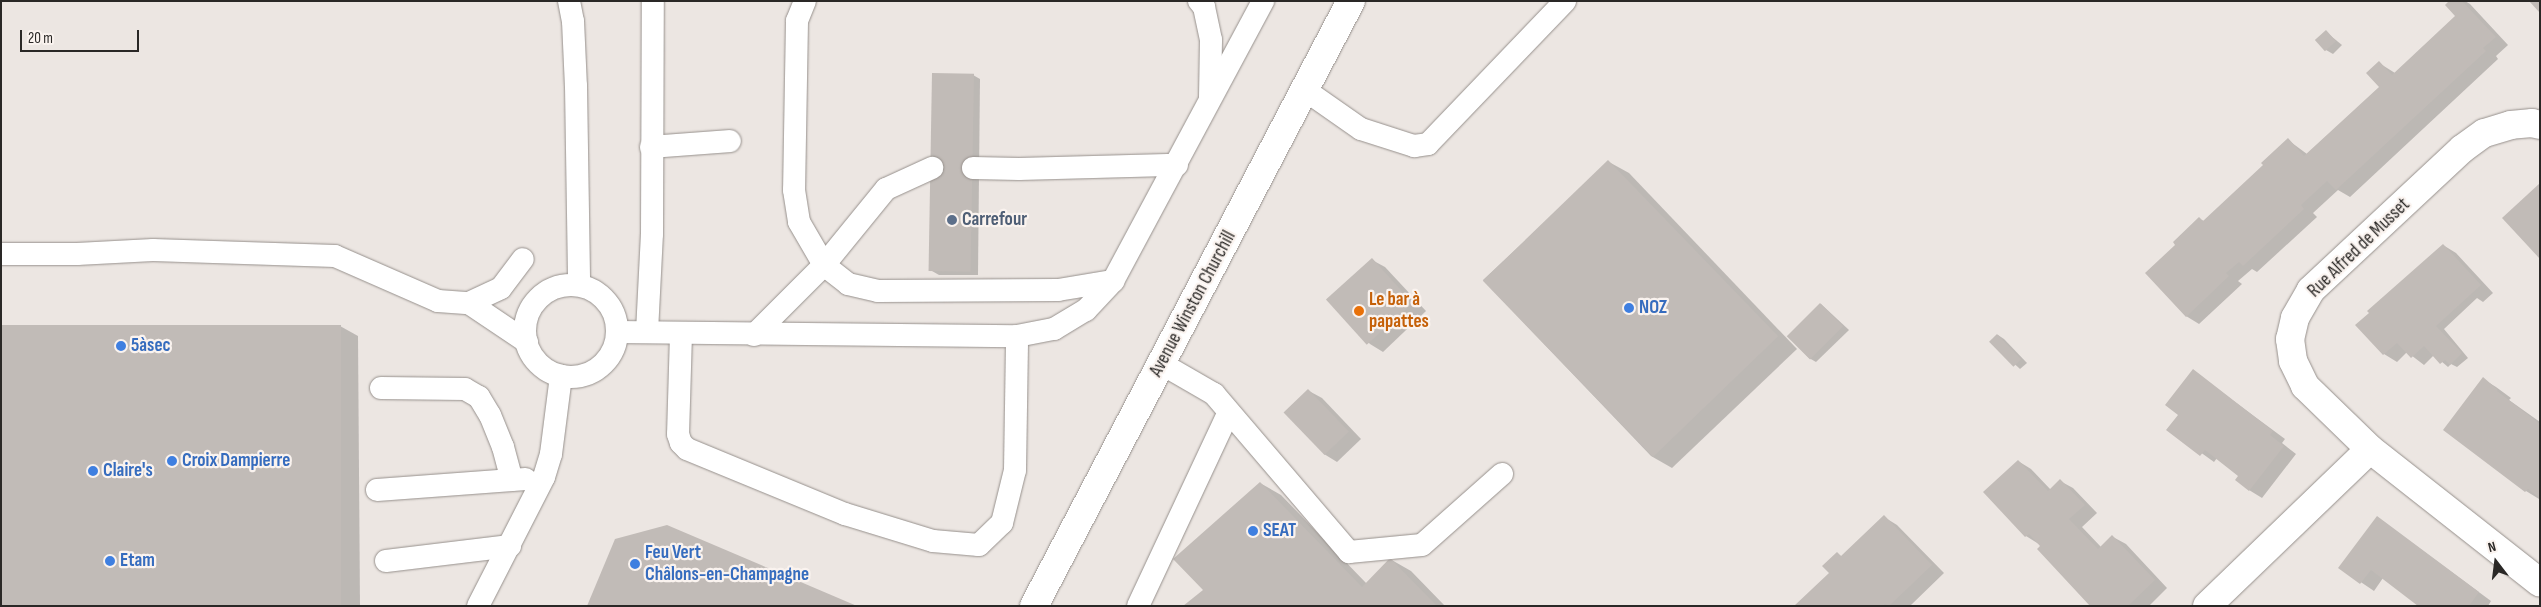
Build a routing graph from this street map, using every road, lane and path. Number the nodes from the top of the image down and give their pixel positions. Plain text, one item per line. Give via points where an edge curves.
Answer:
1 (569, 1) edge
2 (653, 1) edge
3 (805, 1) edge
4 (1199, 1) edge
5 (1262, 1) edge
6 (1352, 1) edge
7 (1565, 1) edge
8 (1305, 90) junction
9 (1209, 103) junction
10 (2540, 125) edge
11 (730, 141) dead end
12 (651, 147) junction
13 (1177, 165) junction
14 (932, 168) dead end
15 (973, 168) dead end
16 (1, 254) edge
17 (523, 259) dead end
18 (824, 265) junction
19 (1113, 281) junction
20 (579, 285) junction
21 (469, 302) junction
22 (617, 332) junction
23 (647, 332) junction
24 (681, 334) junction
25 (754, 335) junction
26 (1017, 336) junction
27 (526, 342) junction
28 (1162, 364) junction
29 (561, 376) junction
30 (381, 388) dead end
31 (1230, 412) junction
32 (2370, 449) junction
33 (1502, 474) dead end
34 (544, 477) junction
35 (512, 480) junction
36 (377, 490) dead end
37 (510, 546) junction
38 (386, 561) dead end
39 (2540, 583) edge
40 (478, 606) edge
41 (1034, 606) edge
42 (1138, 606) edge
43 (2207, 606) edge

1 - 20 lane via 576,86
2 - 12 lane
3 - 18 lane via 797,21 794,190 799,222
4 - 9 lane via 1204,7 1211,40
5 - 9 lane
6 - 8 street, Avenue Winston Churchill
7 - 8 lane via 1428,144 1414,146 1362,130
8 - 28 street, Avenue Winston Churchill
9 - 13 lane
10 - 32 street, Rue Alfred de Musset via 2510,125 2484,133 2462,149 2312,290 2295,318 2290,339 2293,362 2305,386
11 - 12 lane
12 - 23 lane via 652,234
13 - 15 lane
13 - 19 lane
14 - 18 lane via 886,189
16 - 21 lane via 153,250 335,256 438,301
17 - 21 lane via 501,288
18 - 19 lane via 848,284 878,291 1058,290
18 - 25 lane
19 - 26 lane via 1086,310 1054,328
20 - 22 lane via 602,297 611,307
20 - 27 lane via 564,285 550,290 538,300 528,319
21 - 27 lane
22 - 23 lane
22 - 29 lane via 609,358 599,367 588,374
23 - 24 lane
24 - 25 lane
24 - 26 lane via 678,434 687,449 845,514 933,541 979,545 1002,523 1015,470
25 - 26 lane
27 - 29 lane via 539,364
28 - 31 lane via 1214,394
28 - 41 street, Avenue Winston Churchill
29 - 34 lane via 551,454
30 - 35 lane via 465,390 479,397 503,447
31 - 33 lane via 1349,552 1422,545
31 - 42 lane
32 - 39 street, Rue Alfred de Musset
32 - 43 street
34 - 35 lane
34 - 37 lane
35 - 36 lane
37 - 38 lane
37 - 40 lane

